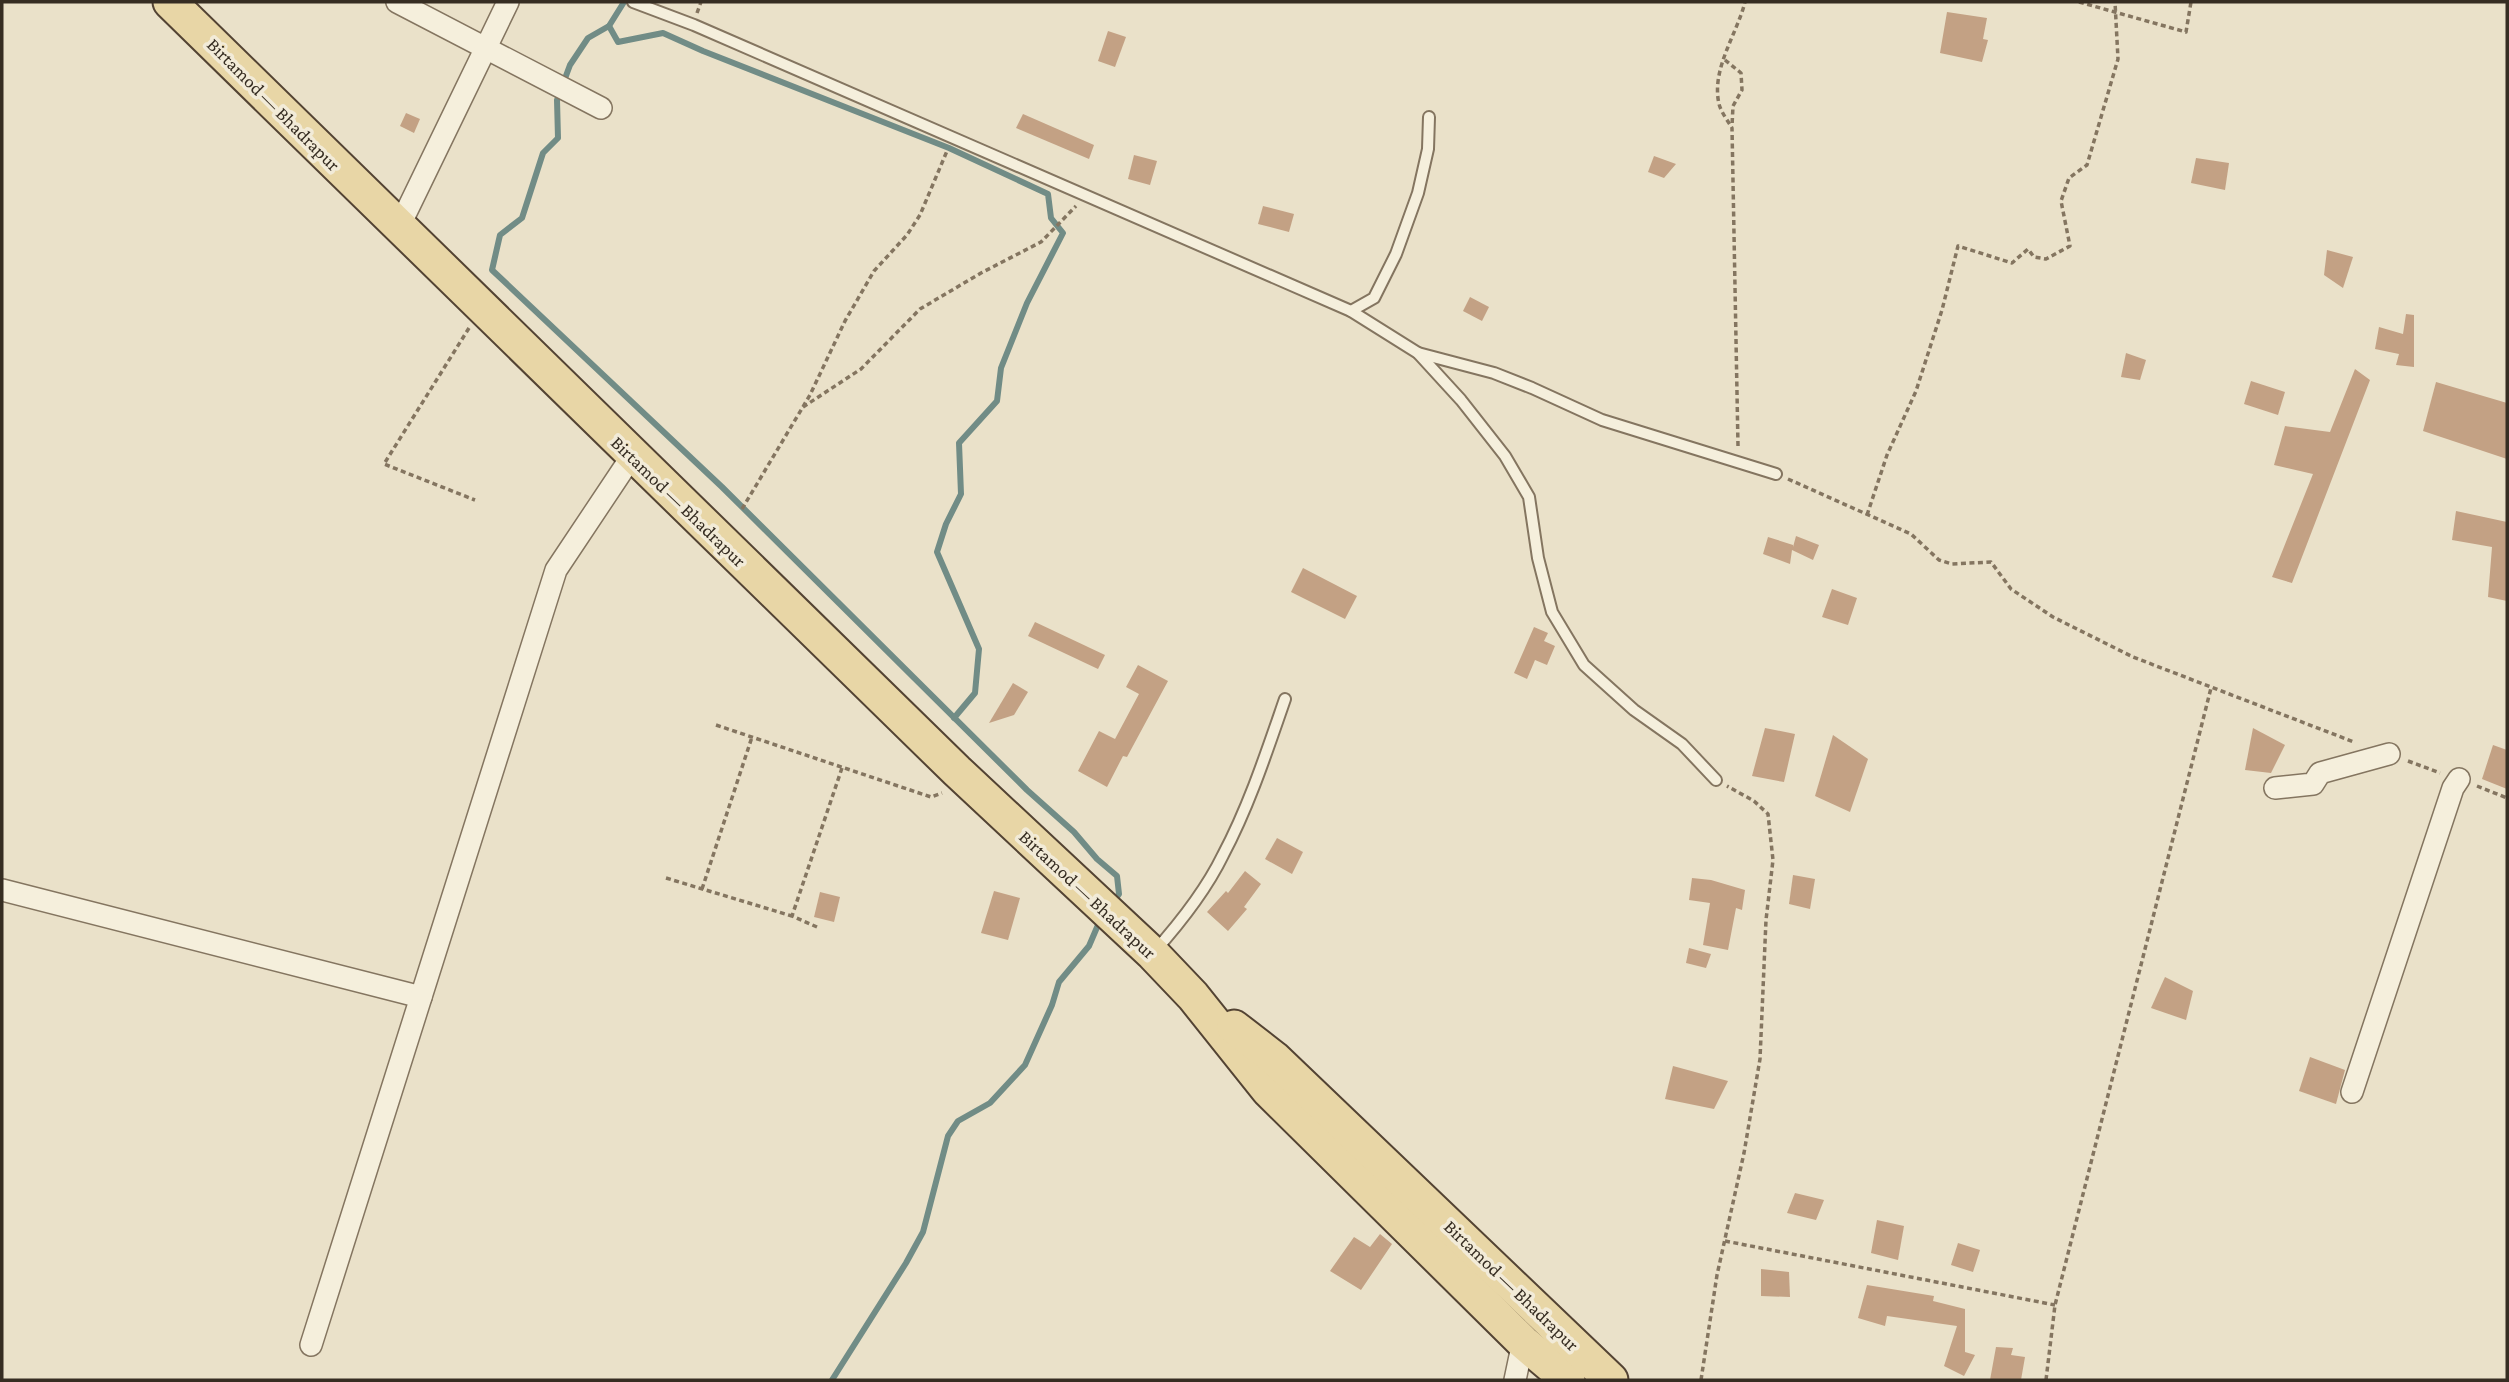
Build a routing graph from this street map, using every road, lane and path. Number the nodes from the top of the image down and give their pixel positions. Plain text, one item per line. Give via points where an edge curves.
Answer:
1 (170, 2) edge
2 (397, 2) edge
3 (508, 2) edge
4 (634, 2) edge
5 (1745, 2) edge
6 (2079, 2) edge
7 (2115, 2) edge
8 (2191, 2) edge
9 (2115, 13) junction
10 (486, 48) junction
11 (1724, 59) junction
12 (601, 108) dead end
13 (1429, 117) dead end
14 (1732, 128) junction
15 (954, 137) junction
16 (1086, 195) junction
17 (399, 227) junction
18 (481, 308) junction
19 (1351, 311) junction
20 (1418, 353) junction
21 (802, 408) junction
22 (632, 456) junction
23 (1738, 462) junction
24 (1776, 474) joint
25 (475, 500) dead end
26 (742, 509) dead end
27 (1867, 515) junction
28 (2212, 688) junction
29 (1285, 699) dead end
30 (716, 725) dead end
31 (752, 737) junction
32 (2389, 754) junction
33 (842, 768) junction
34 (2459, 779) junction
35 (1716, 780) joint
36 (970, 783) junction
37 (2275, 788) dead end
38 (2507, 798) edge
39 (666, 878) dead end
40 (702, 889) junction
41 (2, 890) edge
42 (792, 916) junction
43 (817, 926) dead end
44 (1153, 954) junction
45 (1193, 996) junction
46 (421, 997) junction
47 (2352, 1092) dead end
48 (1724, 1241) junction
49 (2055, 1305) junction
50 (1523, 1342) junction
51 (311, 1345) dead end
52 (1515, 1380) edge
53 (1567, 1380) edge
54 (1611, 1380) edge
55 (1701, 1380) edge
56 (2046, 1380) edge

1 - 17 main road, Birtamod — Bhadrapur
2 - 10 street
3 - 10 street
4 - 15 lane
5 - 11 path
6 - 9 path
7 - 9 path
8 - 9 path via 2186,32
9 - 27 path via 2118,59 2105,107 2087,165 2069,178 2061,201 2070,246 2046,259 2034,257 2028,249 2012,263 1958,246 1916,391
10 - 12 street
10 - 17 street
11 - 14 path via 1718,81 1719,106
11 - 14 path via 1741,73 1742,90 1733,106
13 - 19 lane via 1428,149 1418,193 1396,254 1374,298
14 - 23 path
15 - 16 lane
15 - 21 path via 920,215 874,271
16 - 19 lane
16 - 21 path via 1041,242 920,309 862,369
17 - 18 main road, Birtamod — Bhadrapur
18 - 22 main road, Birtamod — Bhadrapur
18 - 25 path via 384,464
19 - 20 lane
20 - 23 lane via 1494,373 1602,420
20 - 35 lane via 1505,456 1529,497 1552,612 1584,665 1634,710 1682,744
21 - 26 path
22 - 36 main road, Birtamod — Bhadrapur
22 - 46 street via 556,569
23 - 24 lane
24 - 27 path
27 - 28 path via 1911,534 1939,560 1952,564 1992,562 2011,589 2053,617 2133,657
28 - 32 path
28 - 49 path
29 - 44 lane via 1223,856
30 - 31 path
31 - 33 path
31 - 40 path
32 - 34 path
32 - 37 street via 2320,773 2313,784
33 - 36 path via 931,797
33 - 42 path
34 - 38 path
34 - 47 street
35 - 48 path via 1768,814 1773,860 1760,1059
36 - 44 main road, Birtamod — Bhadrapur
39 - 40 path
40 - 42 path
41 - 46 street
42 - 43 path
44 - 45 main road, Birtamod — Bhadrapur
45 - 50 main road, Birtamod — Bhadrapur via 1268,1090
45 - 54 main road, Birtamod — Bhadrapur via 1273,1058
46 - 51 street
48 - 49 path
48 - 55 path
49 - 56 path
50 - 52 street
50 - 53 main road, Birtamod — Bhadrapur

